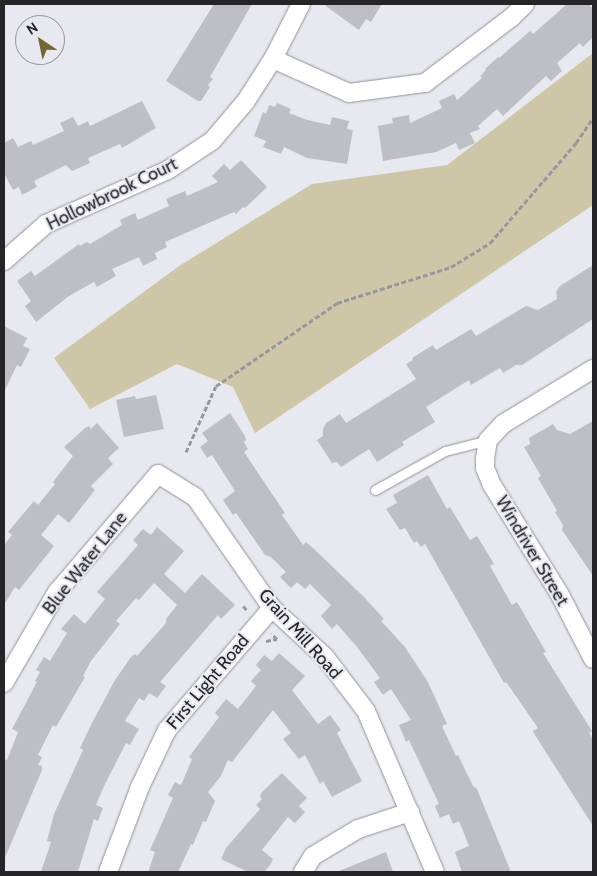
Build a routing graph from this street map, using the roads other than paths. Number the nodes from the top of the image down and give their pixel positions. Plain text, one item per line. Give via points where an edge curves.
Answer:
1 (301, 4) edge
2 (525, 4) edge
3 (273, 58) junction
4 (4, 261) edge
5 (593, 369) edge
6 (488, 440) junction
7 (158, 474) joint
8 (375, 490) dead end
9 (272, 608) junction
10 (593, 659) edge
11 (4, 683) edge
12 (410, 812) junction
13 (108, 872) edge
14 (304, 872) edge
15 (435, 872) edge

1 - 3 street, Hollowbrook Court
2 - 3 street via 425,83 349,93
3 - 4 street, Hollowbrook Court via 246,101 212,141 168,170 46,224
5 - 6 street via 503,424
6 - 8 lane via 445,451
6 - 10 street, Windriver Street via 484,458 492,485 560,593
7 - 9 street, Grain Mill Road via 195,497
7 - 11 street, Blue Water Lane via 57,592
9 - 12 street, Grain Mill Road via 325,657 366,711
9 - 13 street, First Light Road via 167,730 140,787
12 - 14 street via 358,828 313,856
12 - 15 street, Grain Mill Road

